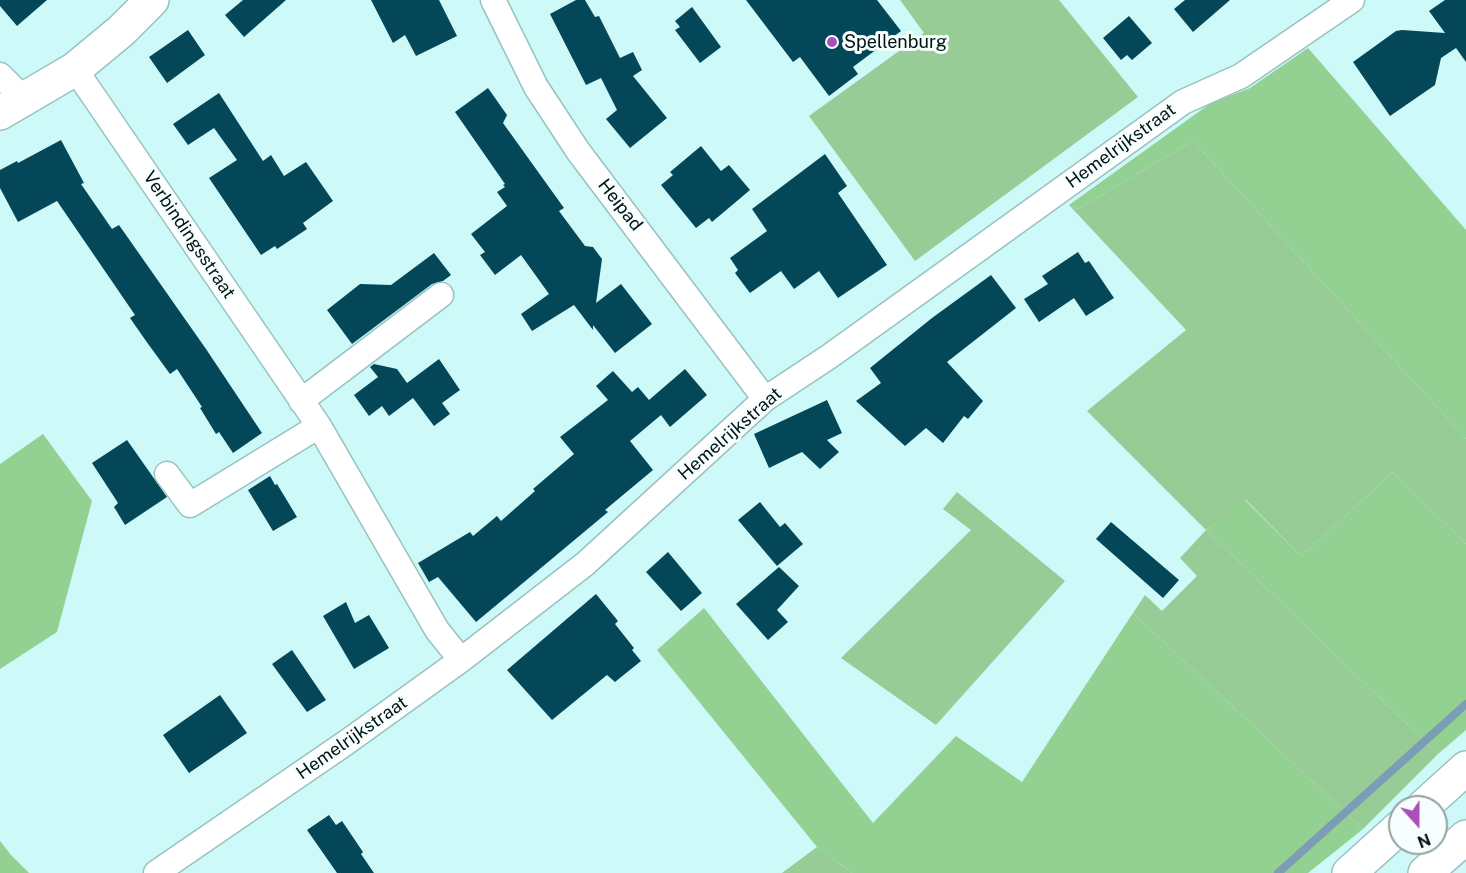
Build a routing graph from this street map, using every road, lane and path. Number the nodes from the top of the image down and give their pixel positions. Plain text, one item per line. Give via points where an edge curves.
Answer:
1 (152, 0) edge
2 (493, 0) edge
3 (1352, 0) edge
4 (1322, 8) edge
5 (75, 69) junction
6 (0, 75) edge
7 (12, 106) edge
8 (441, 295) dead end
9 (765, 399) junction
10 (301, 402) junction
11 (319, 426) junction
12 (167, 474) dead end
13 (461, 660) junction
14 (1466, 768) edge
15 (1436, 795) edge
16 (1466, 837) edge
17 (1388, 838) edge
18 (156, 873) edge
19 (1349, 873) edge
20 (1425, 873) edge

1 - 5 main road
2 - 9 street, Heipad via 536,87 578,151
3 - 4 street, Hemelrijkstraat
4 - 9 street, Hemelrijkstraat via 1241,76 1183,102
5 - 7 main road
5 - 10 street, Verbindingsstraat
6 - 7 street
8 - 10 street
9 - 13 street, Hemelrijkstraat via 585,564
10 - 11 street, Verbindingsstraat
11 - 12 street via 190,505
11 - 13 street, Verbindingsstraat via 437,630
13 - 18 street, Hemelrijkstraat
14 - 15 main road
16 - 20 main road
17 - 19 main road

